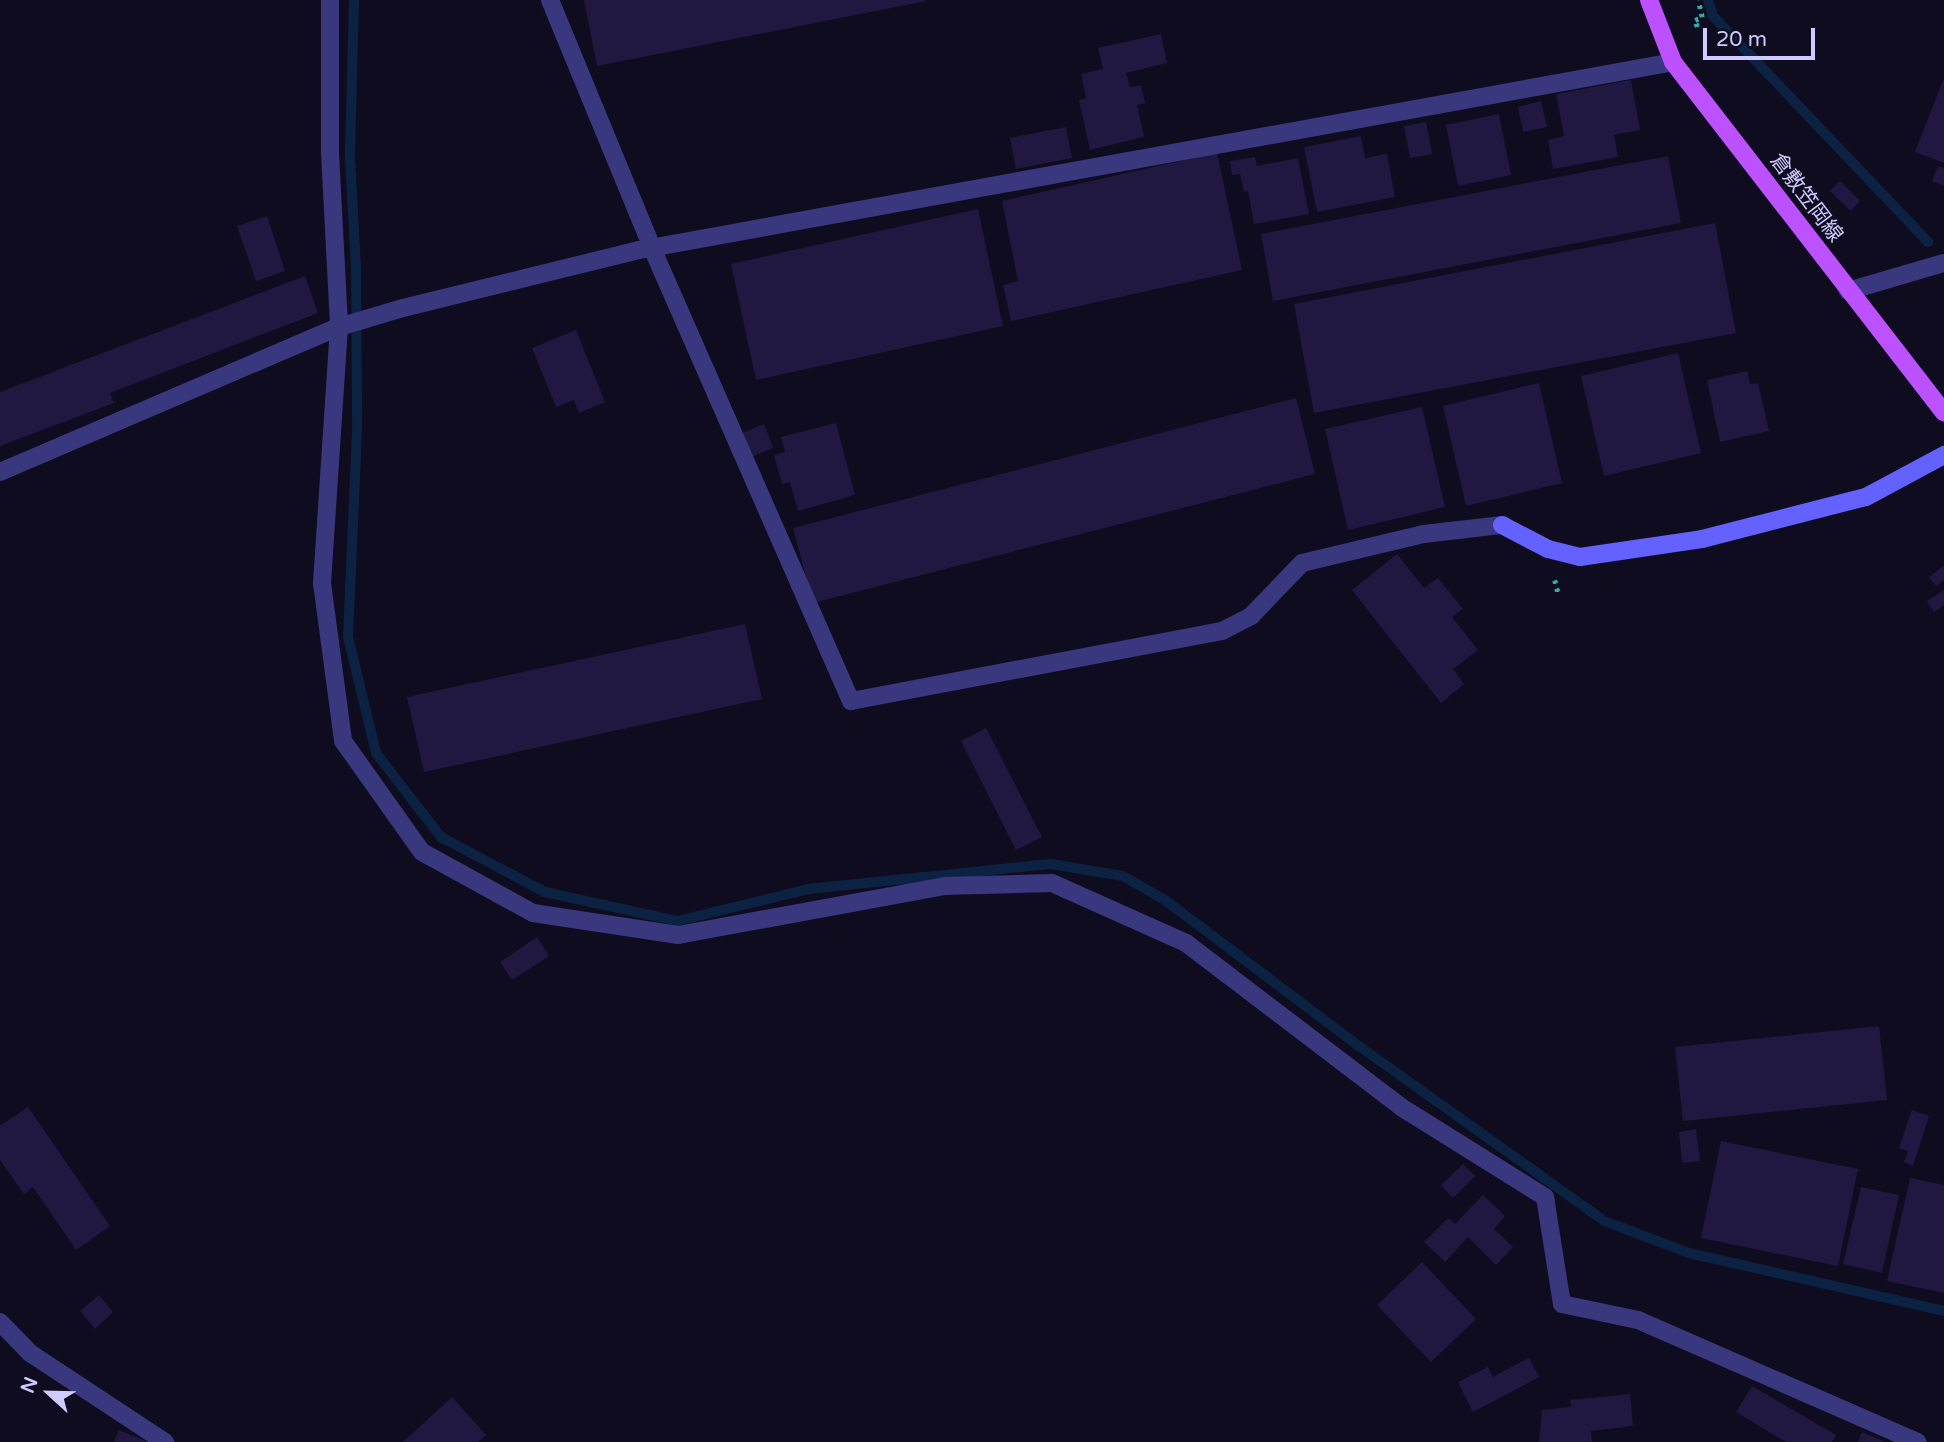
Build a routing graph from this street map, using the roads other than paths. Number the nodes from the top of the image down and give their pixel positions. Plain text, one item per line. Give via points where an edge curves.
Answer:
1 (330, 0) edge
2 (550, 0) edge
3 (1649, 0) edge
4 (1673, 62) junction
5 (652, 248) junction
6 (1944, 263) edge
7 (1848, 291) junction
8 (345, 325) junction
9 (1944, 413) edge
10 (1944, 455) edge
11 (0, 472) edge
12 (0, 1322) edge
13 (165, 1442) edge
14 (1917, 1442) edge

1 - 8 street via 330,153
2 - 5 street
3 - 4 main road, 倉敷笠岡線
4 - 5 street
4 - 7 main road, 倉敷笠岡線
5 - 8 street
5 - 10 street via 851,702 1222,631 1251,616 1302,563 1424,534 1503,526 1548,549 1580,557 1702,539 1866,497
6 - 7 street
7 - 9 main road, 倉敷笠岡線
8 - 11 street
8 - 14 street via 322,583 343,741 422,852 533,913 678,935 944,886 1052,883 1186,943 1401,1107 1545,1197 1562,1304 1638,1320
12 - 13 street via 30,1353

